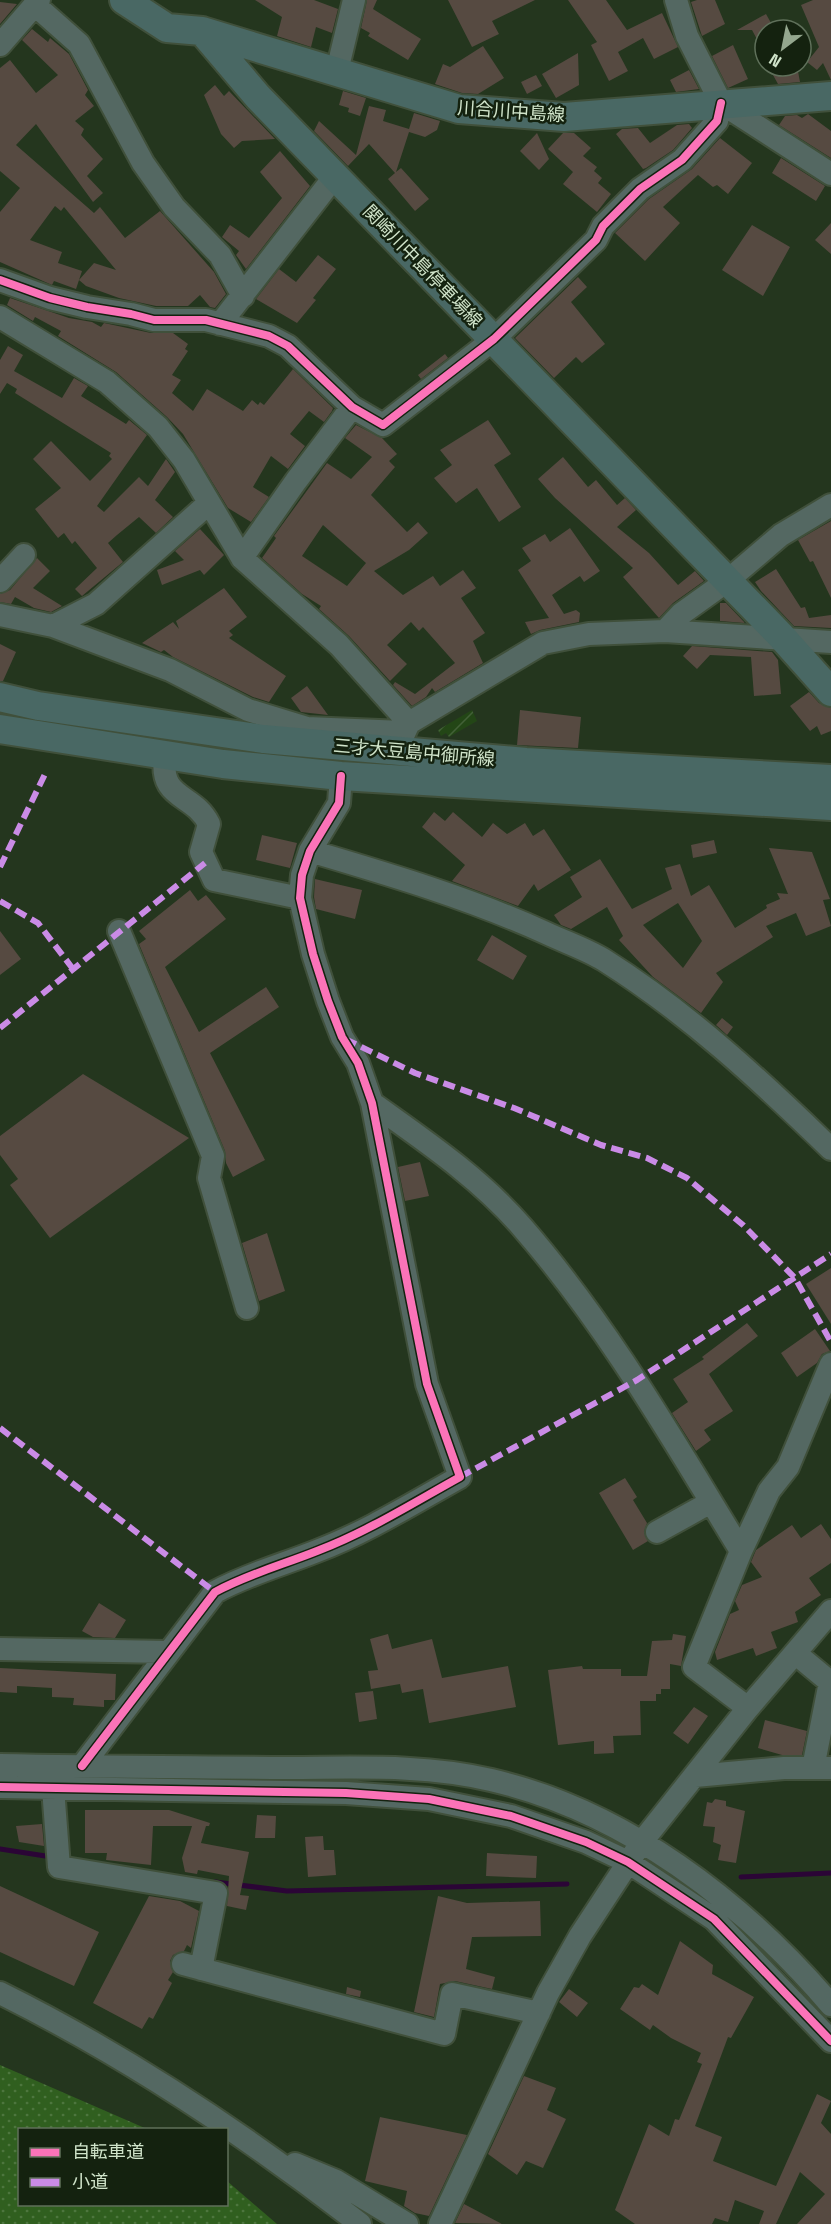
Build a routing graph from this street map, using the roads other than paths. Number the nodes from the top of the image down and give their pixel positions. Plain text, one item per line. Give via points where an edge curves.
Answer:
1 (124, 0) edge
2 (354, 0) edge
3 (676, 0) edge
4 (37, 2) edge
5 (202, 31) junction
6 (0, 45) edge
7 (337, 71) junction
8 (831, 96) edge
9 (721, 103) junction
10 (831, 174) edge
11 (335, 176) junction
12 (0, 280) edge
13 (243, 296) junction
14 (0, 317) edge
15 (220, 324) junction
16 (494, 339) junction
17 (352, 407) junction
18 (209, 503) junction
19 (831, 505) edge
20 (24, 555) dead end
21 (242, 558) junction
22 (727, 580) junction
23 (0, 581) edge
24 (0, 615) edge
25 (53, 626) junction
26 (665, 631) junction
27 (781, 636) junction
28 (831, 642) edge
29 (831, 692) edge
30 (0, 697) edge
31 (0, 729) edge
32 (405, 735) junction
33 (165, 756) junction
34 (341, 776) junction
35 (831, 779) edge
36 (831, 806) edge
37 (310, 851) junction
38 (300, 898) junction
39 (119, 931) dead end
40 (372, 1103) junction
41 (831, 1149) edge
42 (247, 1308) dead end
43 (831, 1364) edge
44 (711, 1502) junction
45 (657, 1532) dead end
46 (741, 1551) junction
47 (831, 1611) edge
48 (0, 1649) edge
49 (168, 1652) junction
50 (795, 1653) junction
51 (748, 1708) junction
52 (0, 1765) edge
53 (82, 1766) junction
54 (822, 1768) edge
55 (695, 1776) junction
56 (0, 1787) edge
57 (53, 1788) junction
58 (641, 1843) junction
59 (628, 1862) junction
60 (0, 1993) edge
61 (831, 2005) edge
62 (539, 2013) junction
63 (831, 2041) edge
64 (276, 2159) junction
65 (360, 2224) edge
66 (407, 2224) edge
67 (440, 2224) edge

1 - 5 main road via 167,28
2 - 7 street
3 - 9 street via 687,36
4 - 6 street
4 - 13 street via 79,44 142,164 174,207 220,255
5 - 7 main road, 川合川中島線
5 - 11 main road, 関崎川中島停車場線 via 258,97
7 - 9 main road, 川合川中島線 via 459,109 564,117
8 - 9 main road, 川合川中島線
9 - 10 street
9 - 16 street via 717,121 682,159 640,189 603,226 596,240
11 - 13 street
11 - 16 main road, 関崎川中島停車場線
12 - 15 street via 50,298 154,320 206,320
13 - 15 street
14 - 18 street via 107,382 158,427 184,460
15 - 17 street via 269,336 288,346
16 - 17 street via 383,425
16 - 22 main road, 関崎川中島停車場線
17 - 21 street
18 - 21 street
18 - 25 street via 96,604
19 - 22 street via 781,535
20 - 23 street
21 - 32 street via 339,645
22 - 26 street
22 - 27 main road, 関崎川中島停車場線
24 - 25 street
25 - 32 street via 170,670 248,710 307,728
26 - 27 street
26 - 32 street via 589,634 543,643
27 - 28 street
27 - 29 main road, 関崎川中島停車場線
30 - 32 main road, 三才大豆島中御所線 via 262,740
31 - 33 main road, 三才大豆島中御所線
32 - 35 main road, 三才大豆島中御所線 via 526,762
33 - 34 main road, 三才大豆島中御所線
33 - 38 street via 163,773 167,784 205,815 209,824 201,852 214,880
34 - 36 main road, 三才大豆島中御所線
34 - 37 street via 339,803
37 - 38 street
37 - 41 street via 435,888 602,959 695,1024
38 - 40 street via 328,1001
39 - 42 street via 213,1156 209,1178
40 - 44 street via 453,1161 521,1226 630,1371
40 - 49 street via 427,1384 459,1477 318,1551 246,1575 215,1592
43 - 46 street via 788,1467 769,1491
44 - 45 street
44 - 46 street
46 - 51 street via 694,1667
47 - 50 street
48 - 49 street
49 - 53 street
50 - 51 street
50 - 54 street via 830,1682
51 - 55 street
52 - 53 street
53 - 58 street via 410,1768 450,1772 541,1794 590,1814
54 - 55 street
55 - 58 street
56 - 57 street
57 - 59 street via 346,1793 429,1799 511,1816 586,1842
57 - 62 street via 59,1867 216,1893 192,1967 444,2034 452,1994
58 - 59 street
58 - 61 street via 741,1913
59 - 62 street via 580,1936
59 - 63 street via 714,1919
60 - 64 street via 164,2084
62 - 67 street
64 - 65 street
64 - 66 street via 336,2181

